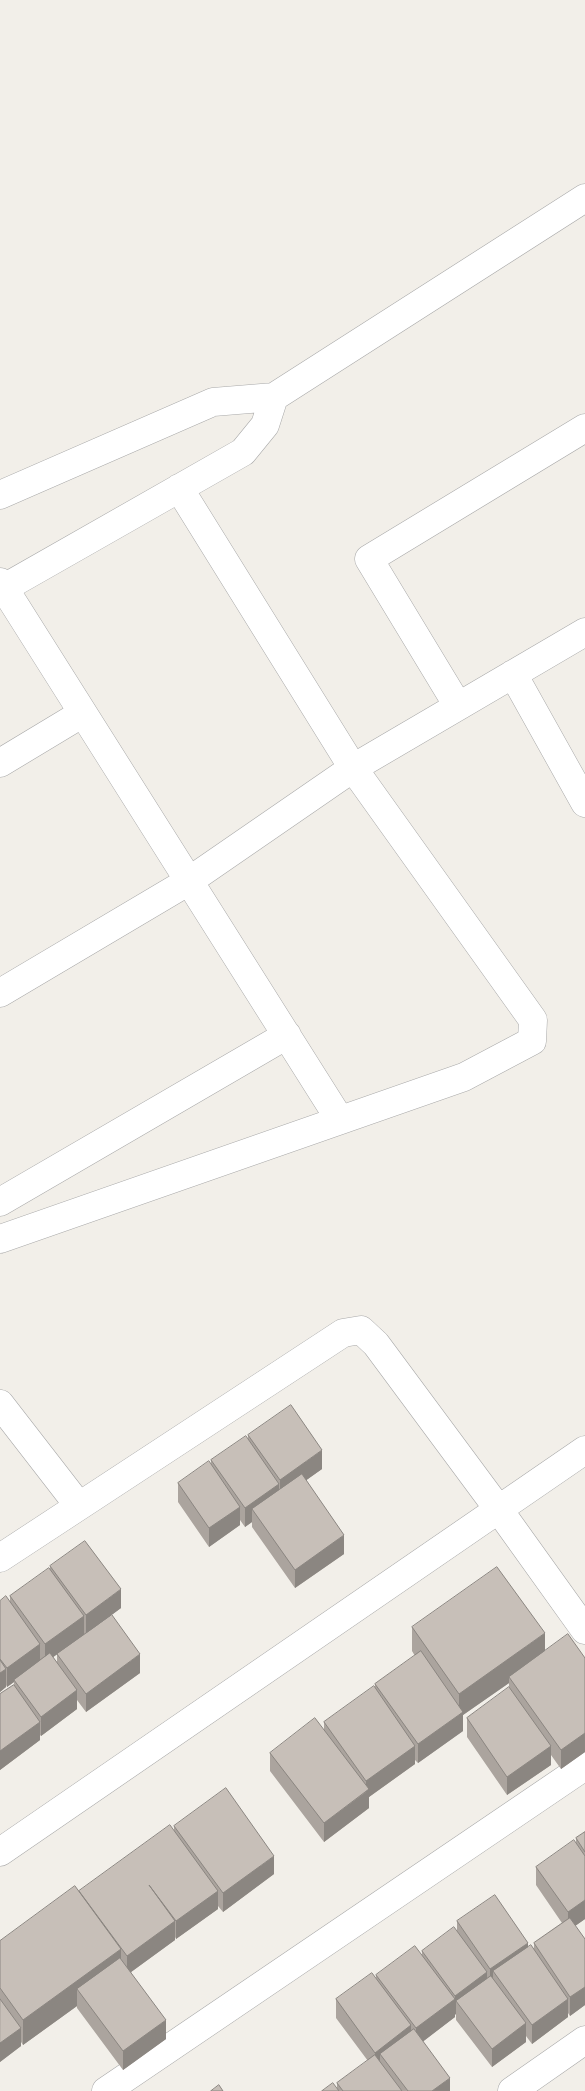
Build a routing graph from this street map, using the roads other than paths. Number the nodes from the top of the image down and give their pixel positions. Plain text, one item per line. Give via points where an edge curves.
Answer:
1 (585, 198) edge
2 (274, 397) junction
3 (585, 428) edge
4 (179, 488) junction
5 (0, 495) edge
6 (2, 585) edge
7 (585, 632) edge
8 (514, 674) junction
9 (458, 706) junction
10 (83, 713) junction
11 (0, 763) edge
12 (353, 768) junction
13 (585, 803) edge
14 (189, 881) junction
15 (0, 993) edge
16 (287, 1035) junction
17 (340, 1120) junction
18 (0, 1202) edge
19 (0, 1239) edge
20 (0, 1404) edge
21 (585, 1450) edge
22 (78, 1506) junction
23 (499, 1510) junction
24 (0, 1558) edge
25 (585, 1630) edge
26 (585, 1766) edge
27 (0, 1852) edge
28 (585, 2040) edge
29 (106, 2091) edge
30 (512, 2091) edge

1 - 2 street
2 - 4 street via 264,425 243,452
2 - 5 street via 213,402
3 - 9 street via 370,559
4 - 6 street
4 - 12 street
6 - 10 street
7 - 8 street
8 - 9 street
8 - 13 street
9 - 12 street
10 - 11 street
10 - 14 street
12 - 14 street
12 - 17 street via 533,1020 532,1041 464,1076
14 - 15 street
14 - 16 street
16 - 17 street
16 - 18 street
17 - 19 street
20 - 22 street
21 - 23 street
22 - 23 street via 343,1333 361,1330 376,1344
22 - 24 street
23 - 25 street
23 - 27 street
26 - 29 street
28 - 30 street

